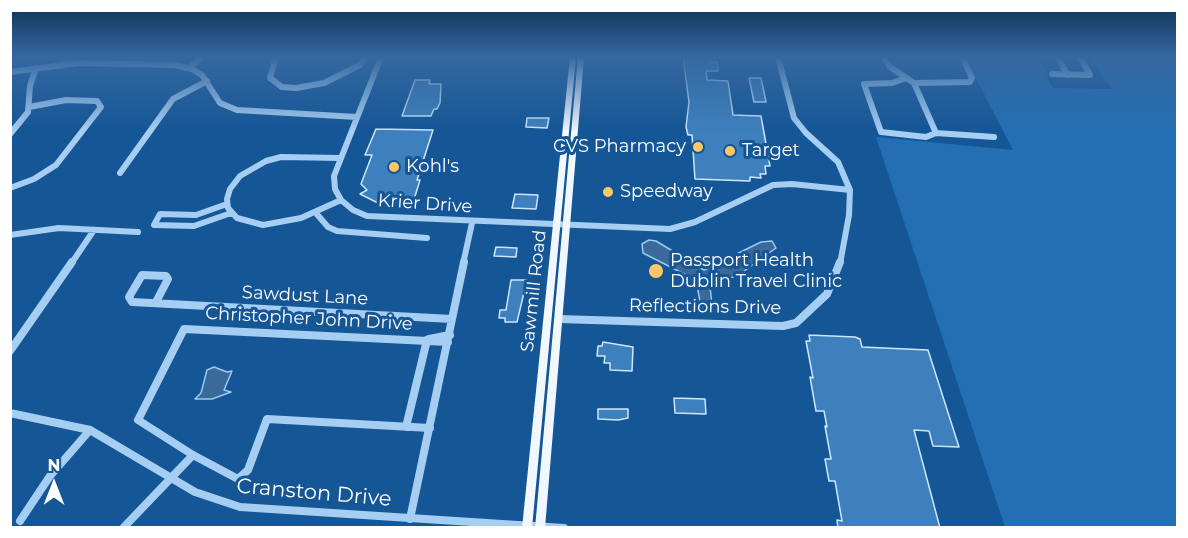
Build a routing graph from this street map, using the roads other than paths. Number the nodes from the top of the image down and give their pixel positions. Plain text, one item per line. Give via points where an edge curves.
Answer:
1 (31, 82) edge
2 (204, 82) edge
3 (208, 82) edge
4 (275, 82) edge
5 (326, 82) edge
6 (371, 82) edge
7 (571, 82) edge
8 (578, 82) edge
9 (785, 82) edge
10 (895, 82) edge
11 (964, 82) edge
12 (914, 83) joint
13 (29, 107) junction
14 (357, 117) junction
15 (936, 133) junction
16 (10, 134) edge
17 (994, 137) dead end
18 (340, 158) junction
19 (120, 172) dead end
20 (10, 188) edge
21 (850, 190) junction
22 (341, 200) junction
23 (227, 204) junction
24 (315, 212) junction
25 (231, 213) junction
26 (472, 223) junction
27 (562, 226) junction
28 (94, 230) junction
29 (138, 232) dead end
30 (10, 235) edge
31 (427, 238) dead end
32 (156, 302) junction
33 (452, 319) junction
34 (559, 320) junction
35 (449, 338) junction
36 (427, 340) junction
37 (10, 351) edge
38 (10, 413) edge
39 (406, 427) junction
40 (430, 428) junction
41 (90, 430) junction
42 (193, 455) junction
43 (169, 478) junction
44 (410, 519) junction
45 (20, 521) dead end
46 (124, 527) edge
47 (527, 527) edge
48 (540, 527) edge
49 (564, 528) edge

1 - 13 street
2 - 19 street via 173,99
3 - 14 street via 220,103 237,110
4 - 5 street via 296,88
6 - 14 street
7 - 27 main road, Sawmill Road
8 - 27 main road, Sawmill Road
9 - 21 street, Reflections Drive via 794,118 838,162
10 - 15 street via 864,86 879,130 930,137
11 - 12 street
12 - 15 street
13 - 16 street via 23,121
13 - 20 street via 66,100 92,100 100,104 99,111 56,165
14 - 18 street
15 - 17 street
18 - 22 street via 334,182
18 - 23 street via 281,157 258,164 236,180 227,195
21 - 27 street, Krier Drive via 773,185 695,222 670,229
21 - 34 street, Reflections Drive via 837,277 820,302 796,323 783,326
22 - 24 street
22 - 26 street, Krier Drive via 357,212 376,218
23 - 25 street
23 - 25 street via 196,215 160,214 154,225 194,226
24 - 25 street via 263,225 242,221
24 - 31 street via 328,227 338,231
26 - 27 street, Krier Drive
26 - 33 street
27 - 34 main road, Sawmill Road
27 - 47 main road, Sawmill Road
28 - 29 street
28 - 30 street via 51,229
28 - 37 street
32 - 32 street, Sawdust Lane via 130,300 142,275 168,279
32 - 33 street, Sawdust Lane
33 - 35 street
34 - 48 main road, Sawmill Road
35 - 36 street, Christopher John Drive
35 - 40 street
36 - 39 street
36 - 42 street, Christopher John Drive via 184,329 138,420
38 - 41 street, Cranston Drive
39 - 40 street
39 - 42 street via 267,419 248,470 238,478
40 - 44 street
41 - 43 street, Cranston Drive
41 - 45 street via 50,476
42 - 43 street
43 - 44 street, Cranston Drive via 204,496 240,507
43 - 46 street
44 - 47 street, Cranston Drive
47 - 48 street
48 - 49 street

